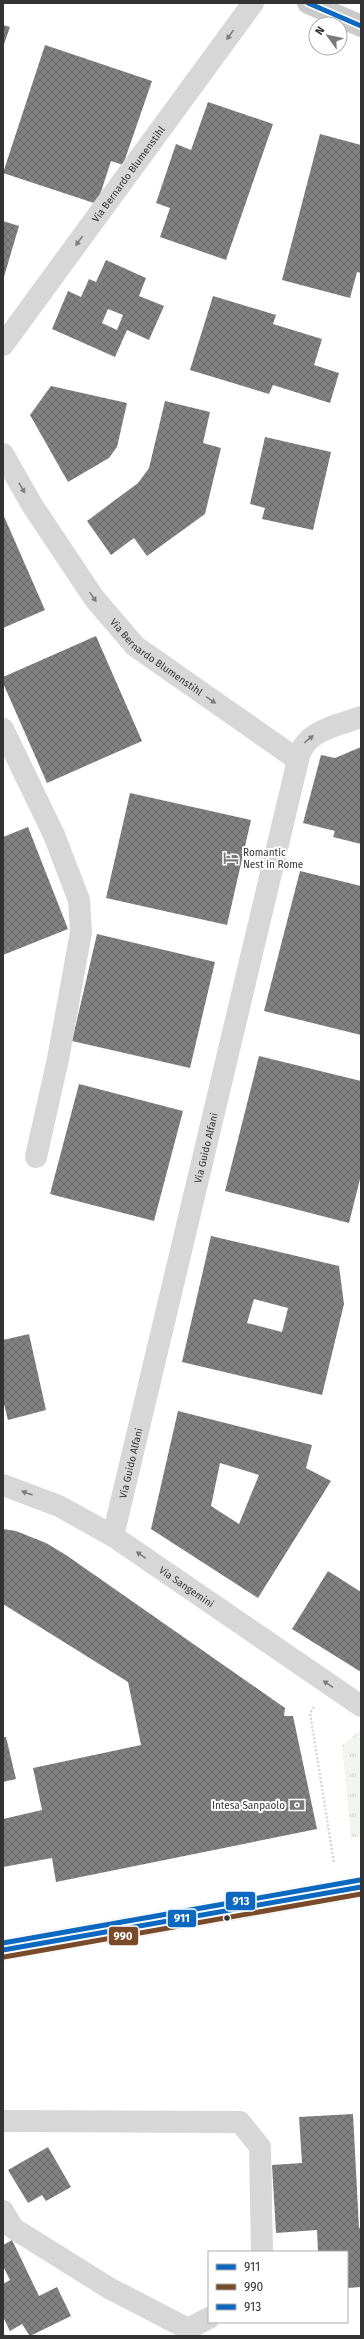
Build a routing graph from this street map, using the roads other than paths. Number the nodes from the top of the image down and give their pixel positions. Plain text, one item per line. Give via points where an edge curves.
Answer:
1 (253, 3) edge
2 (308, 3) edge
3 (361, 26) edge
4 (3, 345) edge
5 (3, 454) edge
6 (361, 717) edge
7 (3, 729) edge
8 (298, 760) junction
9 (36, 1157) dead end
10 (3, 1485) edge
11 (113, 1536) junction
12 (361, 1706) edge
13 (361, 1887) edge
14 (3, 1950) edge
15 (3, 2121) edge
16 (3, 2211) edge
17 (262, 2251) edge
18 (208, 2318) edge

1 -> 4 street, Via Bernardo Blumenstihl
2 - 3 main road
5 -> 8 street, Via Bernardo Blumenstihl via 73,568 105,613 135,646
8 -> 6 street via 301,747 310,737
7 - 9 street via 54,836 79,900 81,924 58,1059
8 - 11 street, Via Guido Alfani
11 -> 10 street, Via Sangemini via 59,1506
12 -> 11 street, Via Sangemini
13 - 14 main road
15 - 17 street via 240,2122 260,2146
16 - 18 street via 13,2228 122,2295 188,2328

